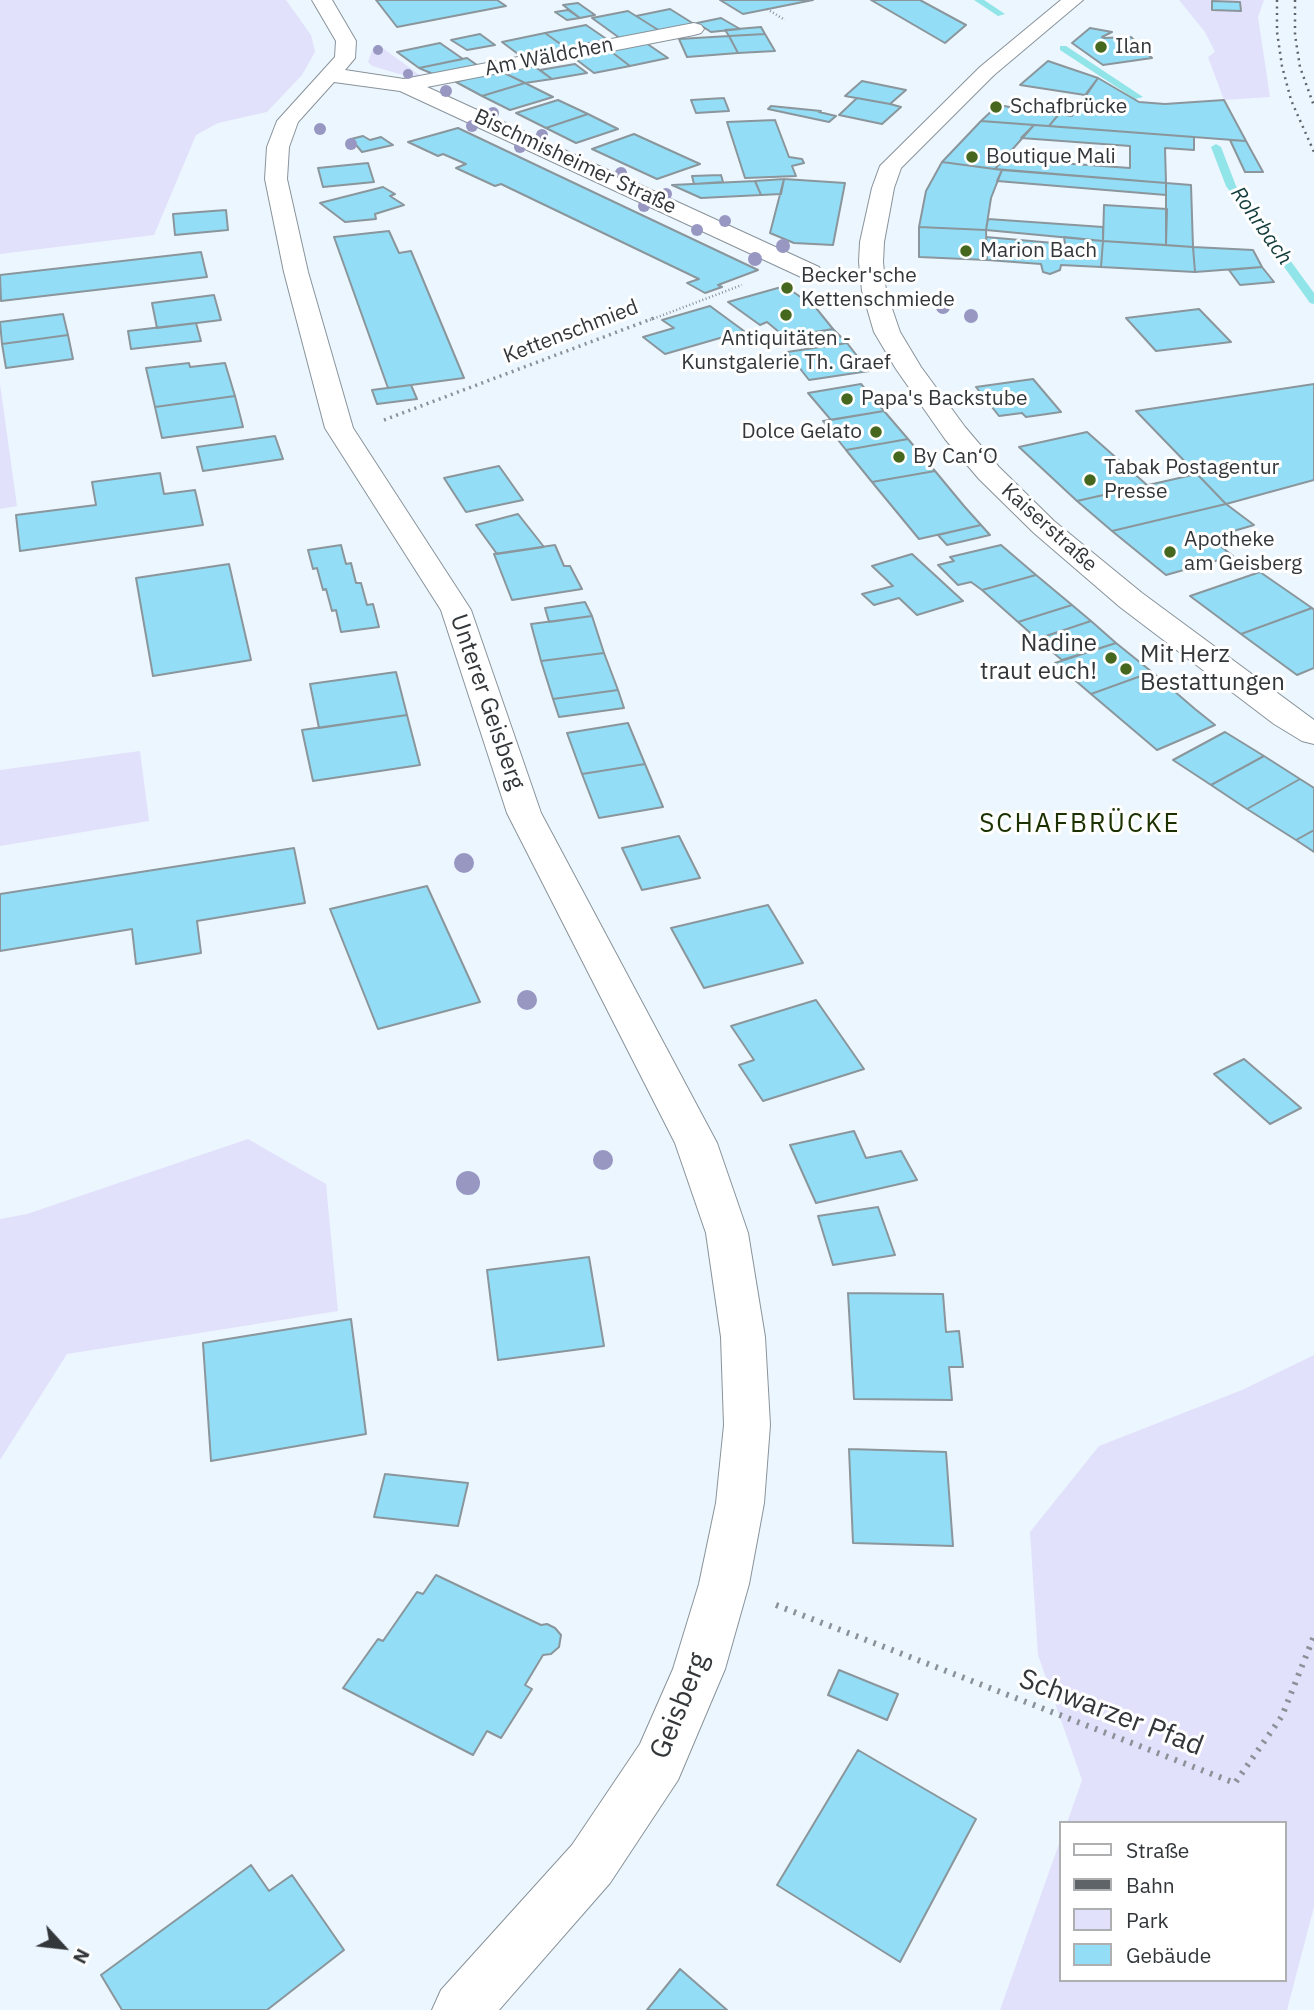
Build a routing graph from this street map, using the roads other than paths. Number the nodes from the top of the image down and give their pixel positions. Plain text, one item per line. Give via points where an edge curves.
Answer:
1 (322, 0) edge
2 (1073, 0) edge
3 (694, 29) dead end
4 (332, 75) junction
5 (404, 85) junction
6 (810, 272) dead end
7 (1314, 734) edge
8 (743, 1337) joint
9 (461, 2010) edge

1 - 4 street, Unterer Geisberg via 347,43 345,58
2 - 7 street, Kaiserstraße via 987,71 891,166 871,262 887,332 955,433 1044,527 1131,600
3 - 5 street, Am Wäldchen
4 - 5 street, Bischmisheimer Straße
4 - 8 street, Unterer Geisberg via 288,121 278,147 276,179 339,428 456,610 524,813 696,1143 727,1233
5 - 6 street, Bischmisheimer Straße
8 - 9 street, Geisberg via 747,1425 740,1503 724,1584 699,1669 659,1762 591,1864

